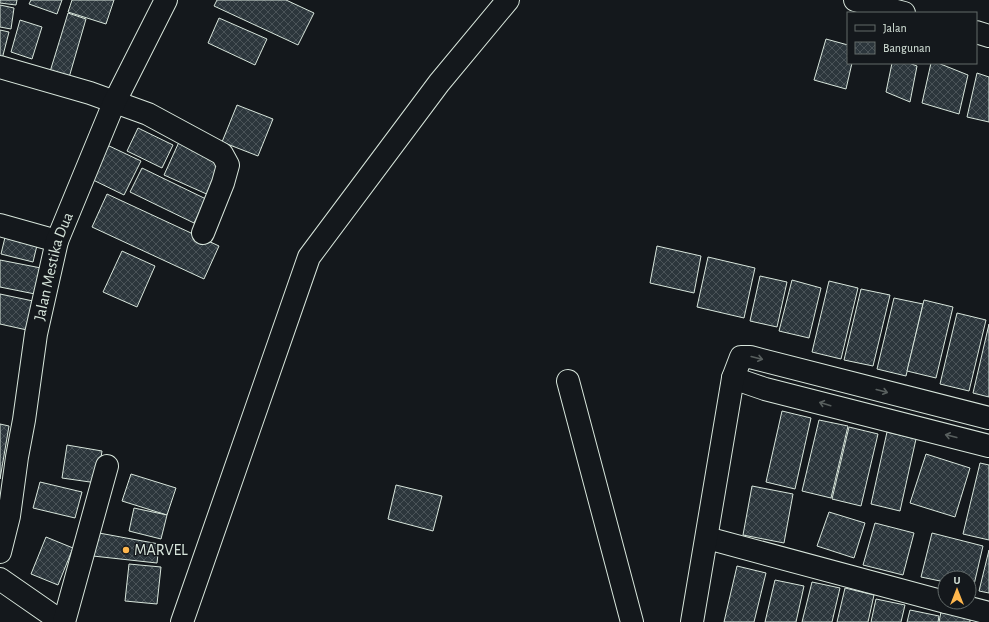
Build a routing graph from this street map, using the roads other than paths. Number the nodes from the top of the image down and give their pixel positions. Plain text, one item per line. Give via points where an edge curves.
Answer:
1 (166, 0) edge
2 (508, 0) edge
3 (855, 0) edge
4 (900, 12) edge
5 (977, 32) edge
6 (989, 36) edge
7 (0, 67) edge
8 (114, 103) junction
9 (0, 225) edge
10 (203, 233) dead end
11 (57, 241) junction
12 (733, 378) junction
13 (568, 381) dead end
14 (989, 418) edge
15 (989, 446) edge
16 (107, 466) dead end
17 (706, 538) junction
18 (0, 552) edge
19 (0, 579) edge
20 (937, 600) edge
21 (975, 610) edge
22 (989, 614) edge
23 (63, 622) edge
24 (182, 622) edge
25 (632, 622) edge
26 (692, 622) edge

1 - 8 street, Jalan Mestika Dua
2 - 24 street via 439,83 309,257
3 - 4 street
5 - 6 street
7 - 8 street via 90,93
8 - 10 street via 148,114 222,154 228,165
8 - 11 street, Jalan Mestika Dua
9 - 11 street
11 - 18 street, Jalan Mestika Dua via 36,334 9,516
12 -> 14 street via 741,357 745,356
15 -> 12 street via 765,390
12 - 17 street
13 - 25 street
16 - 23 street
17 - 20 street
17 - 26 street
19 - 23 street
21 - 22 street

